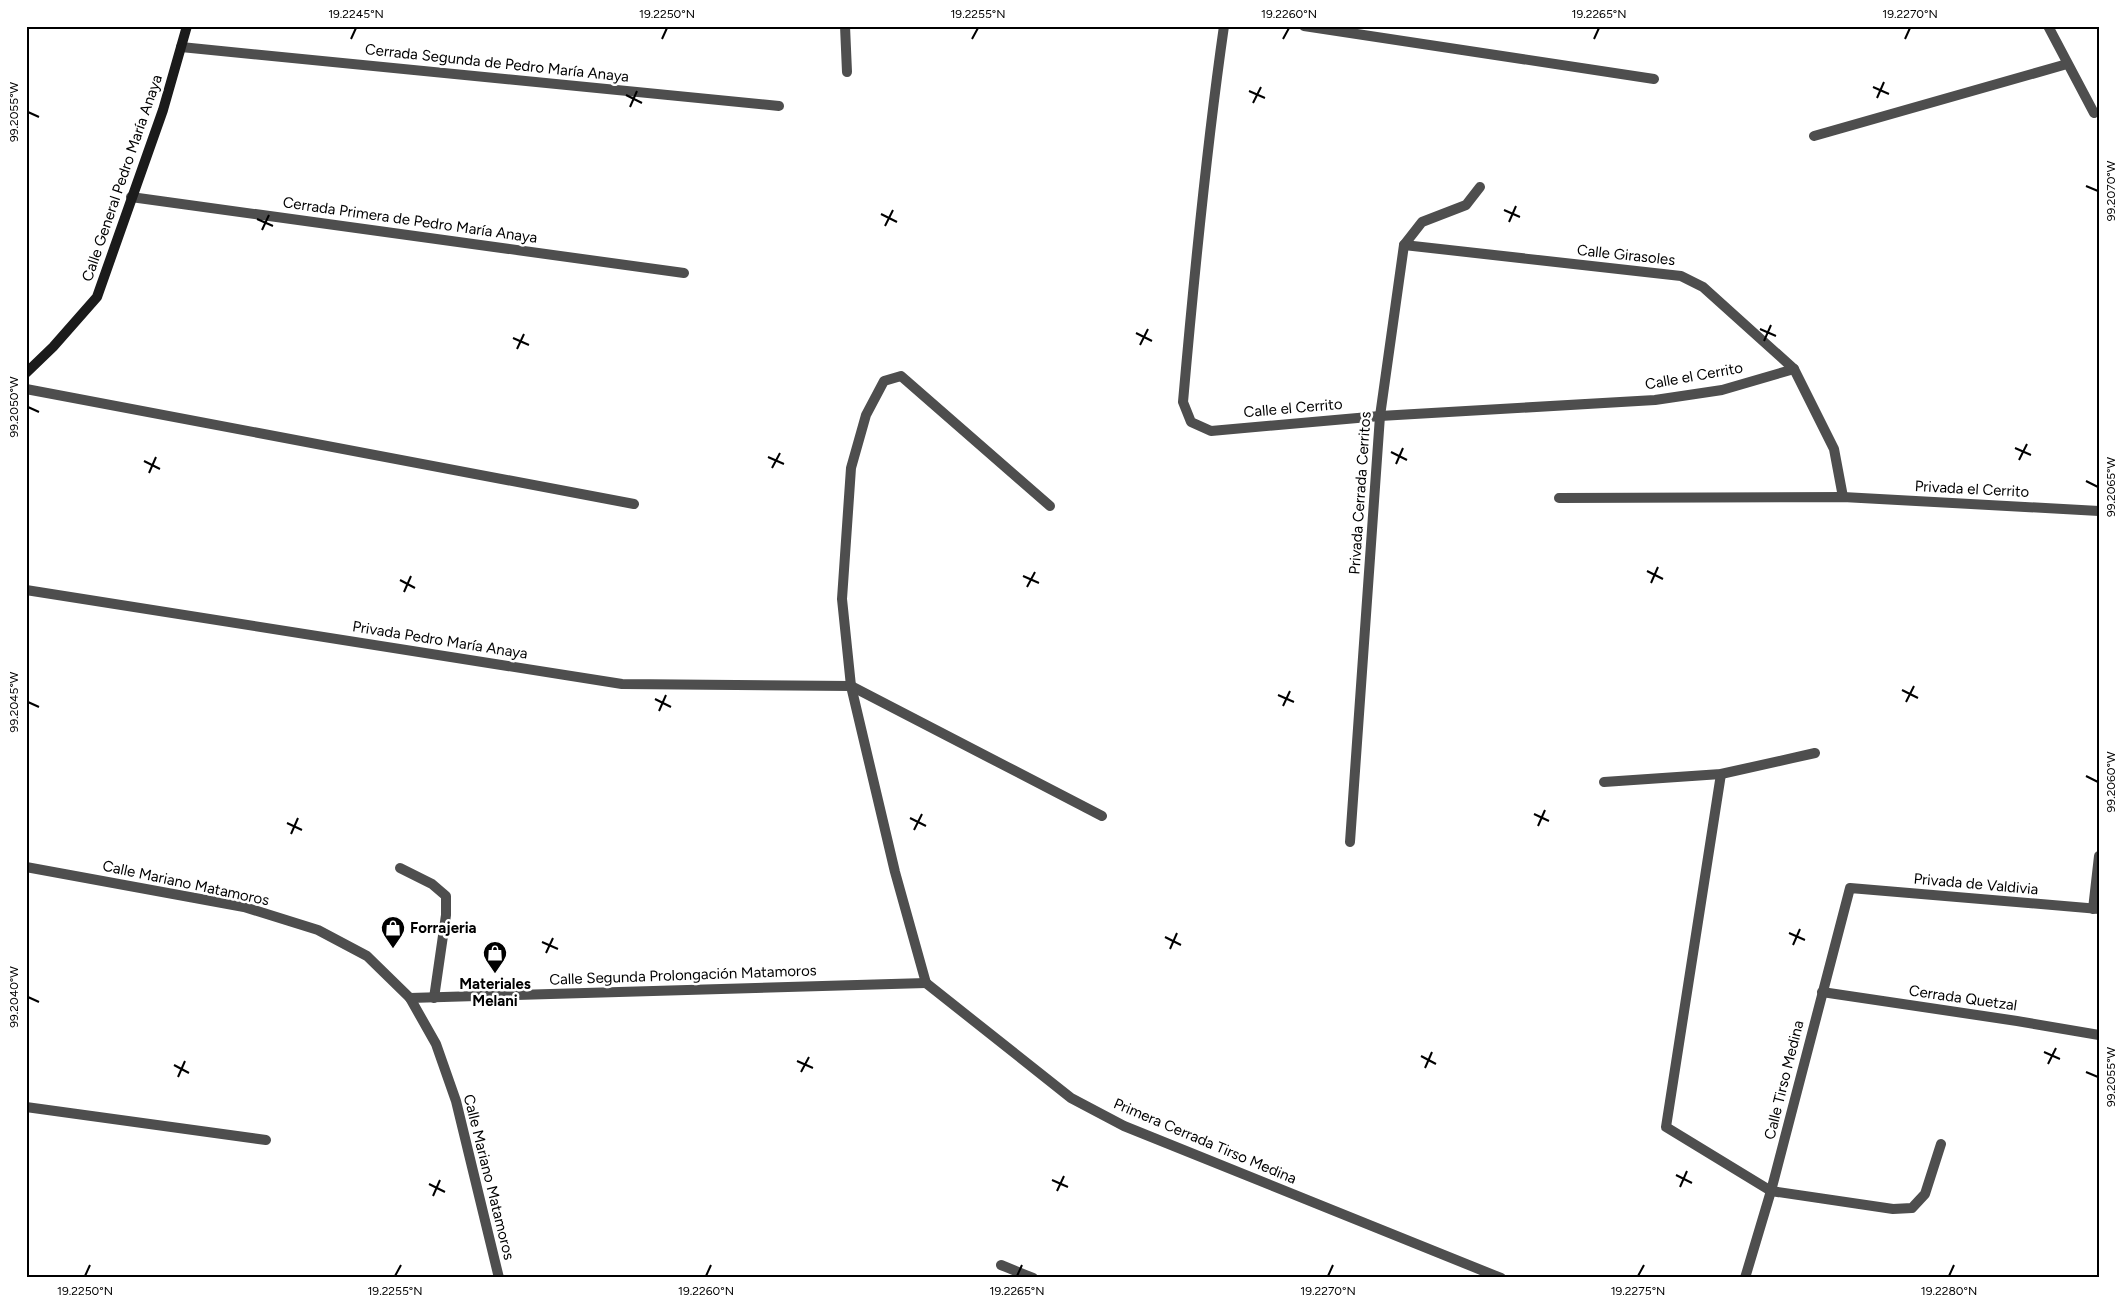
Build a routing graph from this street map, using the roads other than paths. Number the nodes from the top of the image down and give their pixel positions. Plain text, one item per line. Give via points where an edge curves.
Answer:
1 (187, 26) edge
2 (845, 26) edge
3 (1224, 26) edge
4 (1304, 26) edge
5 (2048, 26) edge
6 (181, 47) junction
7 (2067, 64) junction
8 (847, 72) dead end
9 (1654, 79) dead end
10 (780, 106) dead end
11 (2094, 113) dead end
12 (1814, 136) dead end
13 (1480, 187) dead end
14 (131, 197) junction
15 (1404, 245) junction
16 (684, 273) dead end
17 (1794, 369) junction
18 (26, 373) edge
19 (26, 389) edge
20 (1380, 416) junction
21 (1843, 497) junction
22 (1559, 498) dead end
23 (634, 504) dead end
24 (1050, 506) dead end
25 (2099, 511) edge
26 (26, 590) edge
27 (851, 686) junction
28 (1815, 753) dead end
29 (1720, 774) junction
30 (1604, 782) dead end
31 (1102, 816) dead end
32 (1350, 842) dead end
33 (2099, 856) edge
34 (26, 867) edge
35 (400, 868) dead end
36 (1850, 888) joint
37 (2096, 909) edge
38 (926, 983) junction
39 (1822, 992) junction
40 (410, 998) junction
41 (434, 998) junction
42 (2099, 1035) edge
43 (26, 1107) edge
44 (266, 1140) dead end
45 (1940, 1144) dead end
46 (1771, 1191) junction
47 (1001, 1265) dead end
48 (499, 1278) edge
49 (1033, 1278) edge
50 (1501, 1278) edge
51 (1745, 1278) edge

1 - 6 main road, Calle General Pedro María Anaya
2 - 8 street
3 - 20 street, Calle el Cerrito via 1196,252 1183,402 1191,422 1210,431
4 - 9 street
5 - 7 street
6 - 10 street, Cerrada Segunda de Pedro María Anaya
6 - 14 main road, Calle General Pedro María Anaya via 163,110
7 - 11 street
7 - 12 street
13 - 15 street via 1466,205 1422,222
14 - 16 street, Cerrada Primera de Pedro María Anaya
14 - 18 main road, Calle General Pedro María Anaya via 96,297
15 - 17 street, Calle Girasoles via 1681,276 1703,286
15 - 20 street, Privada Cerrada Cerritos
17 - 20 street, Calle el Cerrito via 1722,390 1655,400
17 - 21 street, Calle Girasoles via 1834,449
19 - 23 street
20 - 32 street, Privada Cerrada Cerritos
21 - 22 street, Privada el Cerrito
21 - 25 street, Privada el Cerrito
24 - 27 street via 901,376 884,381 866,415 851,468 842,599
26 - 27 street, Privada Pedro María Anaya via 622,684
27 - 31 street
27 - 38 street via 894,872
28 - 29 street
29 - 30 street
29 - 46 street via 1666,1127
33 - 37 street
34 - 40 street, Calle Mariano Matamoros via 244,908 318,930 367,956
35 - 41 street via 432,884 446,896
36 - 37 street, Privada de Valdivia
36 - 39 street, Calle Tirso Medina
38 - 41 street, Calle Segunda Prolongación Matamoros
38 - 50 street, Primera Cerrada Tirso Medina via 1071,1098 1124,1126
39 - 42 street, Cerrada Quetzal
39 - 46 street, Calle Tirso Medina
40 - 41 street, Calle Segunda Prolongación Matamoros
40 - 48 street, Calle Mariano Matamoros via 436,1044 456,1102
43 - 44 street
45 - 46 street via 1925,1194 1912,1208 1893,1209
46 - 51 street, Calle Tirso Medina
47 - 49 street

